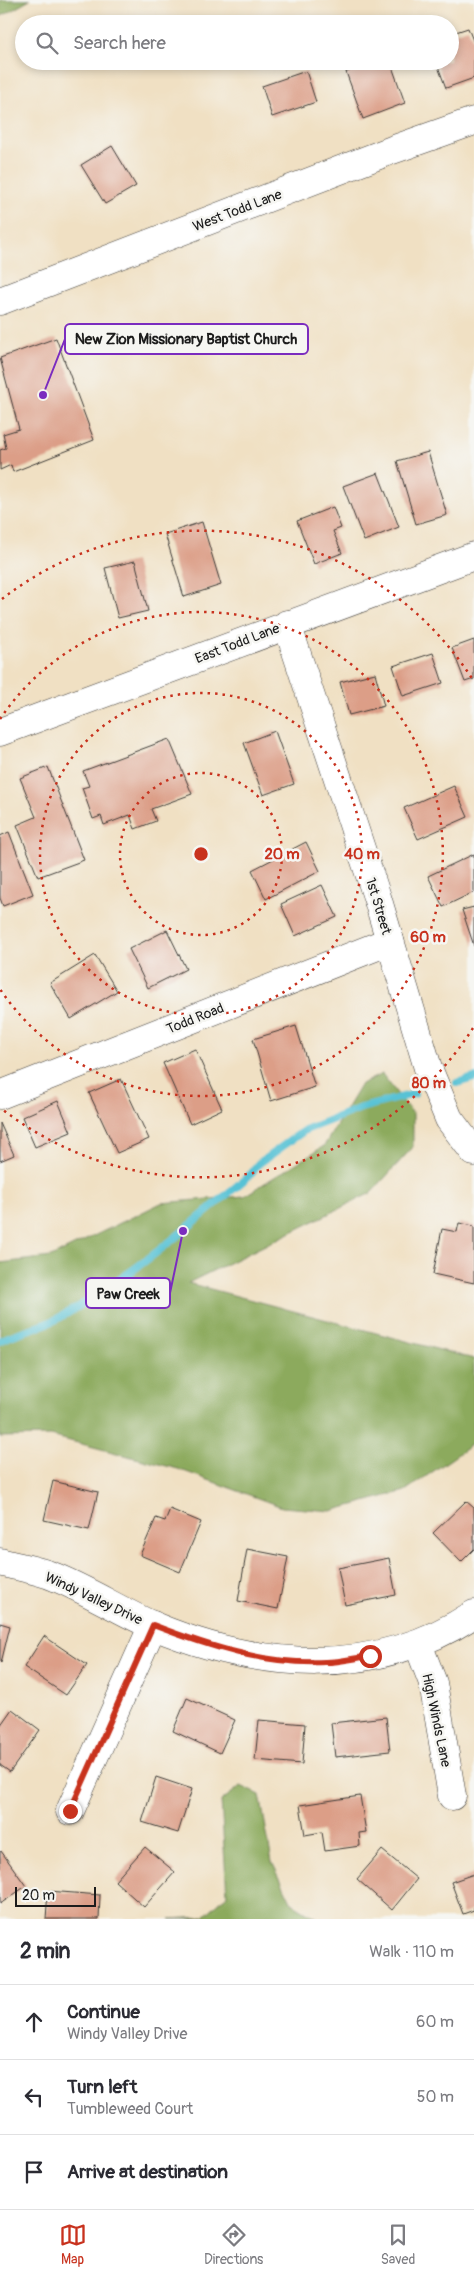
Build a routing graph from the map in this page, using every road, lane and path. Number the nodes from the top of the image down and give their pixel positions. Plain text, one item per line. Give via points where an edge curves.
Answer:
1 (474, 121) edge
2 (0, 301) edge
3 (474, 556) edge
4 (287, 624) junction
5 (0, 732) edge
6 (390, 941) junction
7 (0, 1095) edge
8 (474, 1152) edge
9 (0, 1562) edge
10 (474, 1614) edge
11 (153, 1625) junction
12 (418, 1644) junction
13 (452, 1796) dead end
14 (70, 1811) dead end

1 - 2 street, West Todd Lane
3 - 4 street, East Todd Lane
4 - 5 street, East Todd Lane
4 - 6 street, 1st Street
6 - 7 street, Todd Road
6 - 8 street, 1st Street via 438,1094 449,1119
9 - 11 street, Windy Valley Drive via 54,1577
10 - 12 street, Windy Valley Drive
11 - 12 street, Windy Valley Drive via 235,1652 284,1661 325,1662 370,1656
11 - 14 street
12 - 13 street, High Winds Lane via 432,1683

